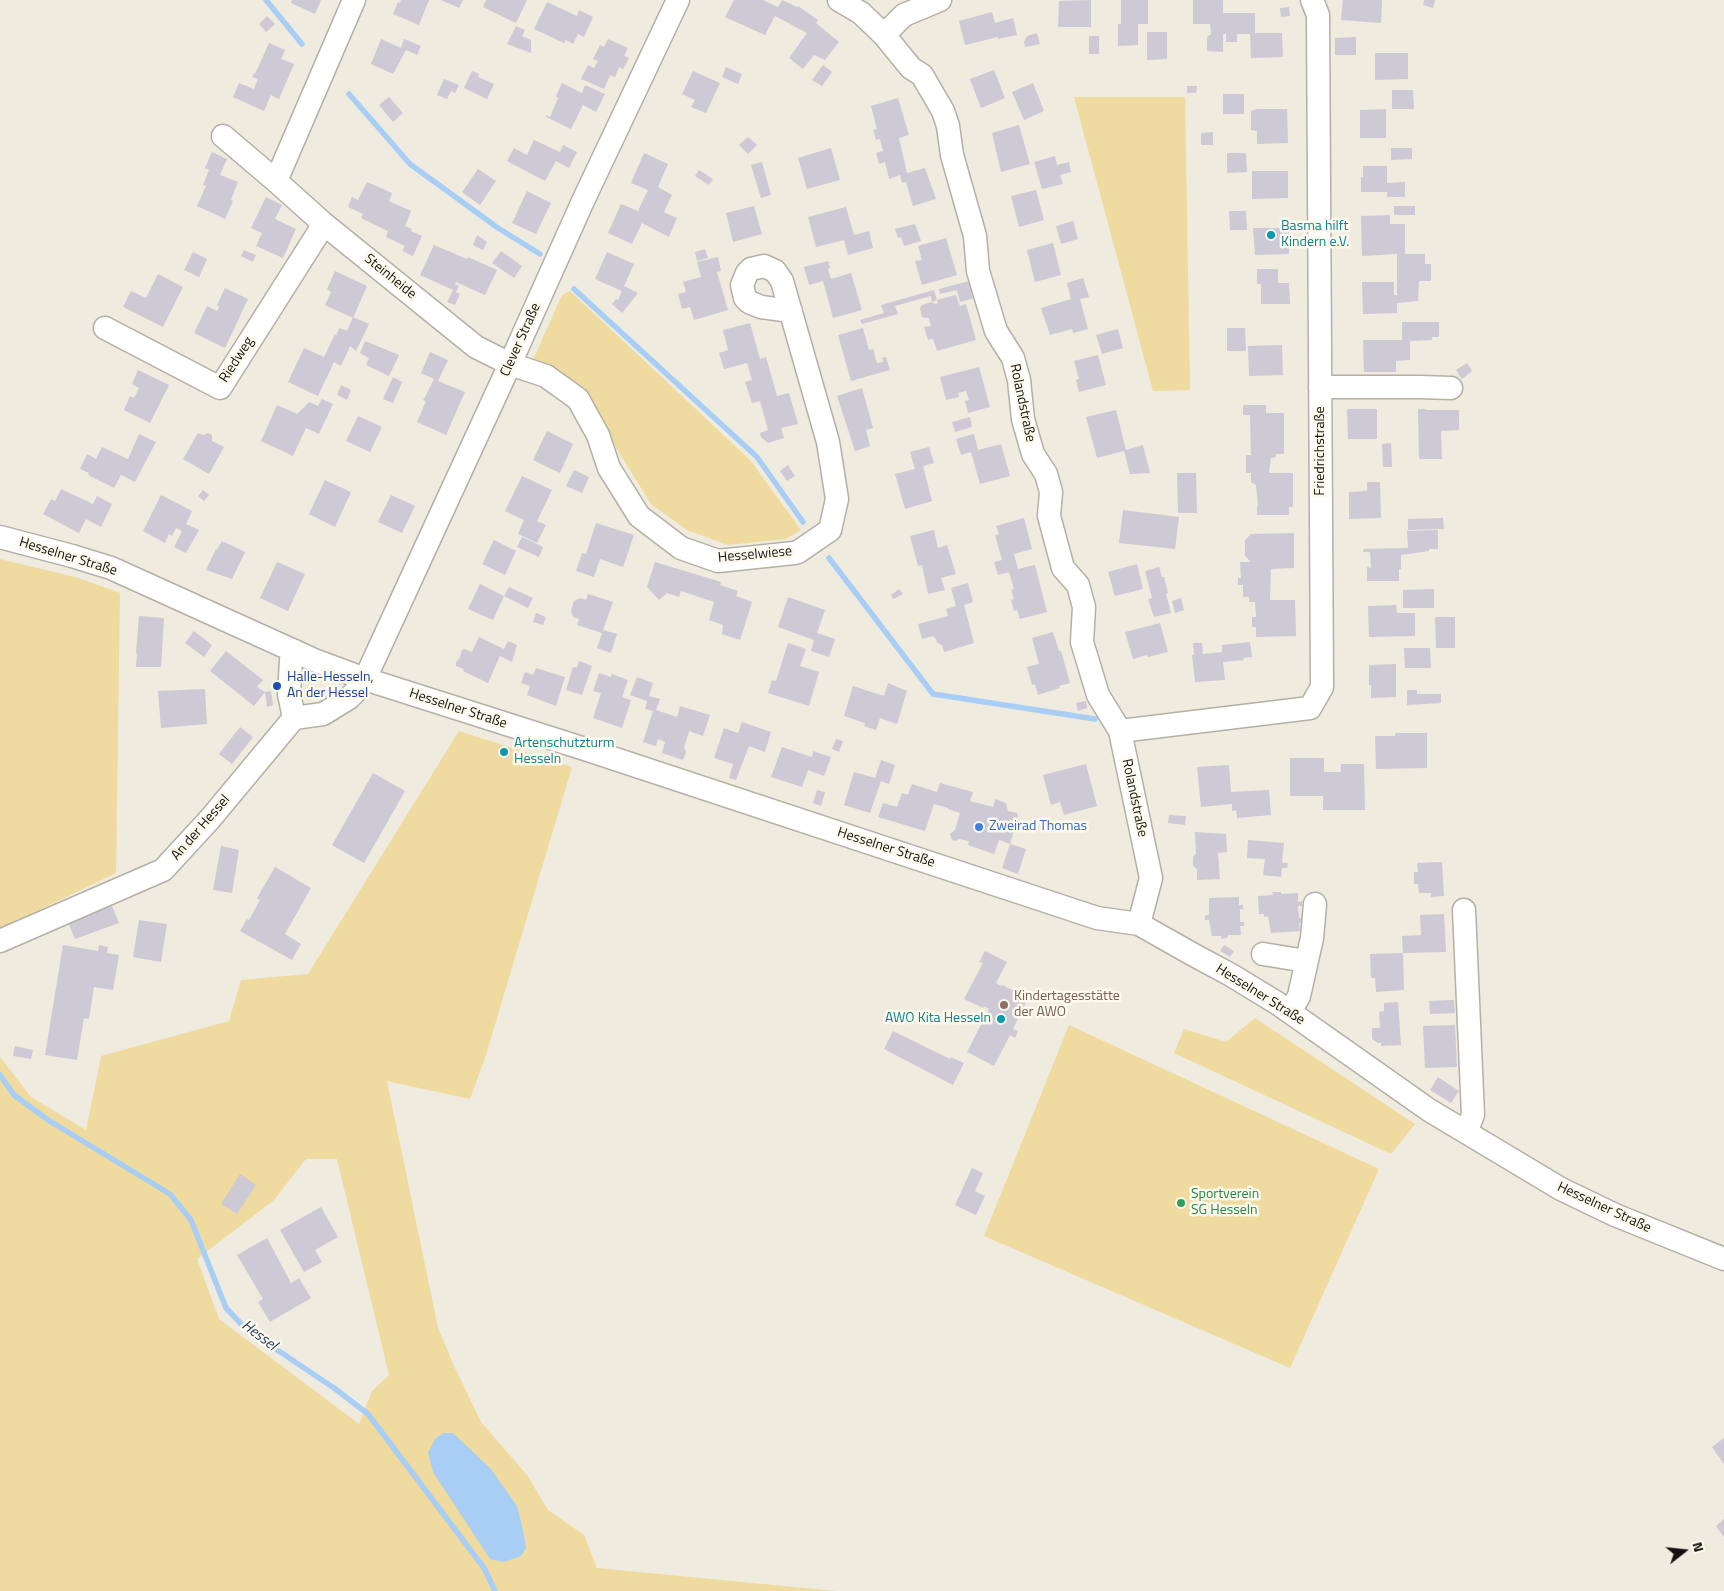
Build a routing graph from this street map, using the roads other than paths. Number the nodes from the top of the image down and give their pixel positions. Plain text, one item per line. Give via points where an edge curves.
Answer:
1 (354, 0) edge
2 (678, 0) edge
3 (839, 0) edge
4 (940, 0) edge
5 (1312, 0) edge
6 (884, 35) junction
7 (223, 136) dead end
8 (276, 181) junction
9 (324, 224) junction
10 (791, 311) dead end
11 (105, 328) dead end
12 (510, 364) junction
13 (1320, 387) junction
14 (1451, 388) dead end
15 (0, 537) edge
16 (295, 651) junction
17 (365, 679) junction
18 (294, 718) junction
19 (1120, 731) junction
20 (1315, 904) dead end
21 (1464, 910) dead end
22 (1139, 924) junction
23 (0, 941) edge
24 (1264, 954) dead end
25 (1306, 961) junction
26 (1290, 1012) junction
27 (1466, 1132) junction
28 (1724, 1259) edge

1 - 8 street
2 - 12 street, Clever Straße
3 - 6 street, Rolandstraße via 861,13
4 - 6 street via 904,15
5 - 13 street, Friedrichstraße via 1318,15
6 - 19 street, Rolandstraße via 911,68 922,76 944,112 952,155 975,236 978,271 996,331 1012,358 1019,380 1033,454 1046,474 1051,492 1049,516 1063,568 1078,585 1084,607 1082,642 1098,695
7 - 8 street, Steinheide
8 - 9 street, Steinheide
9 - 11 street, Riedweg via 220,388
9 - 12 street, Steinheide via 476,347
10 - 12 street, Hesselwiese via 828,442 837,499 830,530 798,552 718,561 680,548 639,516 609,468 598,435 578,399 546,376
12 - 17 street, Clever Straße
13 - 14 street
13 - 19 street, Friedrichstraße via 1322,687 1310,708
15 - 16 street, Hesselner Straße via 112,568
16 - 17 street, Hesselner Straße
16 - 18 street via 291,660 289,694
17 - 18 street via 349,698 323,714
17 - 22 street, Hesselner Straße via 1097,918
18 - 23 street, An der Hessel via 163,870
19 - 22 street, Rolandstraße via 1151,878
20 - 25 street
21 - 27 street via 1473,1115
22 - 26 street, Hesselner Straße via 1232,975
24 - 25 street
25 - 26 street via 1299,996
26 - 27 street, Hesselner Straße via 1429,1110
27 - 28 street, Hesselner Straße via 1561,1189 1615,1215

